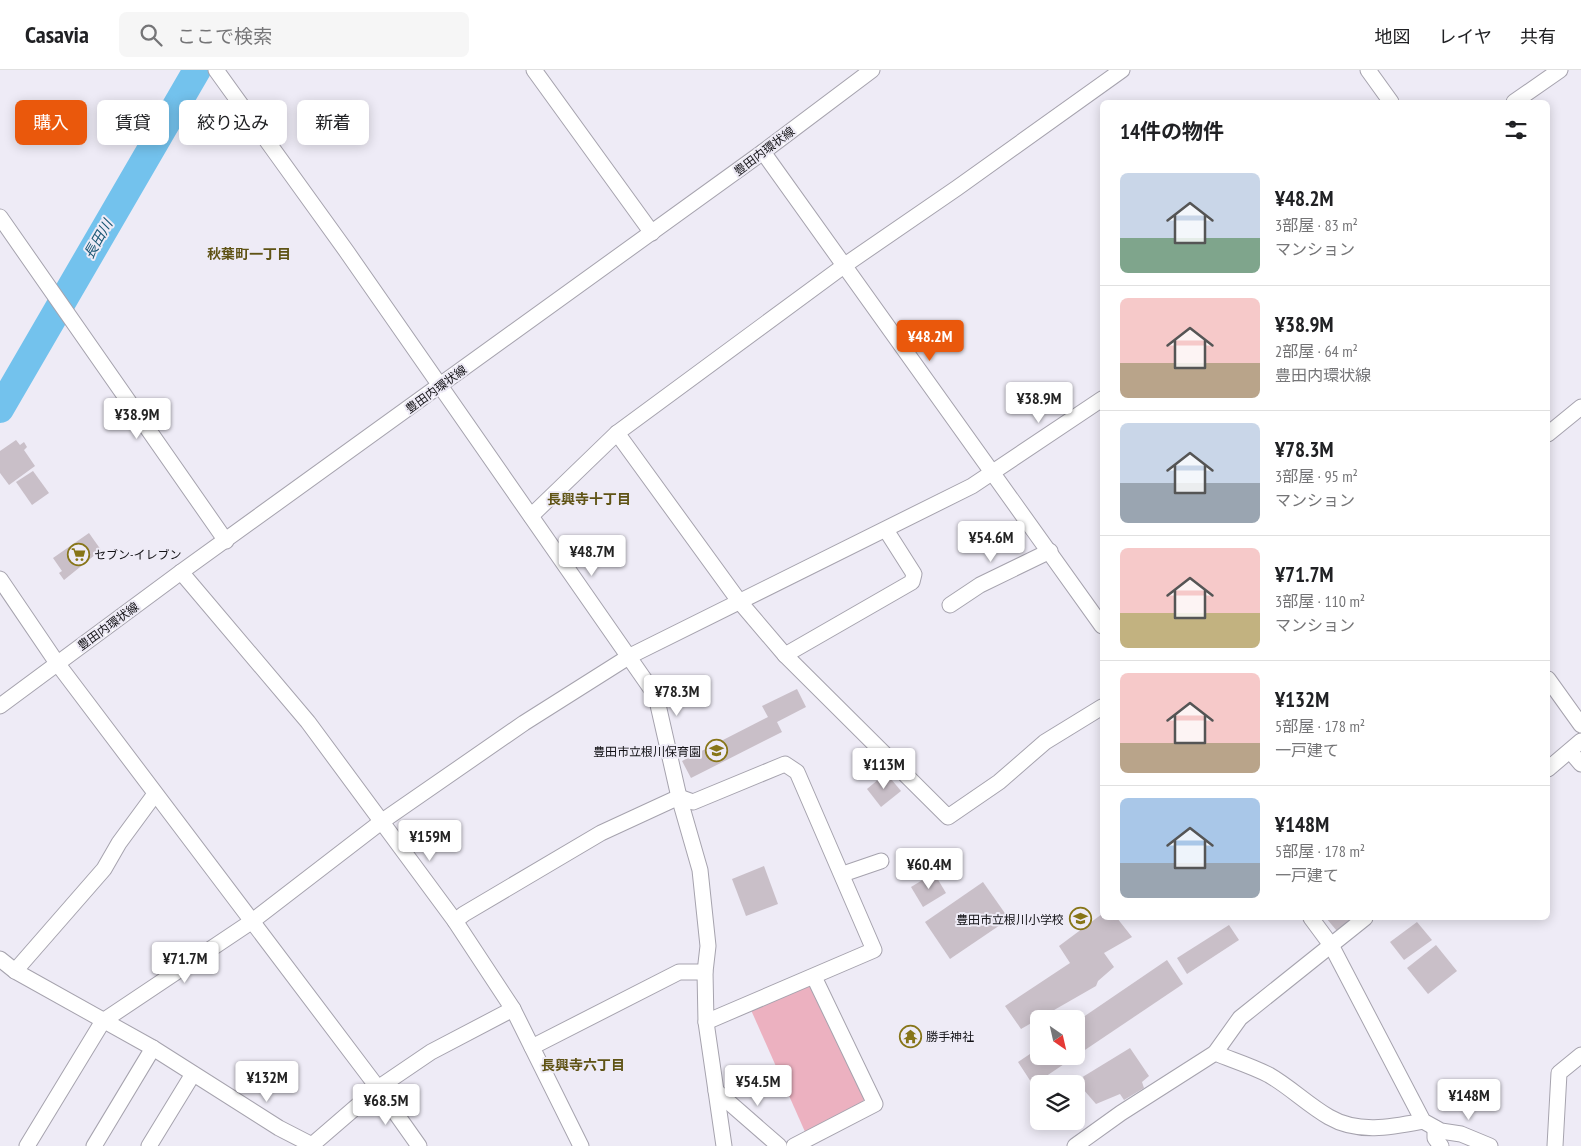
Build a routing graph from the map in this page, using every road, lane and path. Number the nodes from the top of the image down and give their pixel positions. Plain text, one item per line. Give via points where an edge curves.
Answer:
1 (216, 70) edge
2 (534, 70) edge
3 (872, 70) edge
4 (1122, 70) edge
5 (1368, 70) edge
6 (1560, 70) edge
7 (856, 74) edge
8 (1390, 100) edge
9 (1517, 100) edge
10 (763, 152) junction
11 (0, 217) edge
12 (652, 233) junction
13 (845, 266) junction
14 (439, 386) junction
15 (1100, 400) edge
16 (1581, 407) edge
17 (1550, 432) edge
18 (617, 433) junction
19 (993, 474) junction
20 (531, 516) junction
21 (886, 530) junction
22 (226, 541) junction
23 (1050, 551) junction
24 (181, 572) junction
25 (0, 578) edge
26 (739, 601) junction
27 (950, 605) dead end
28 (1100, 623) edge
29 (785, 655) junction
30 (630, 656) junction
31 (57, 663) junction
32 (1550, 682) edge
33 (0, 706) edge
34 (1100, 708) edge
35 (1581, 725) edge
36 (1575, 746) edge
37 (1581, 764) edge
38 (1550, 767) edge
39 (155, 794) junction
40 (680, 797) junction
41 (381, 822) junction
42 (881, 861) dead end
43 (843, 874) junction
44 (1312, 920) edge
45 (1362, 920) edge
46 (456, 921) junction
47 (251, 922) junction
48 (1331, 945) junction
49 (0, 959) edge
50 (15, 971) junction
51 (705, 972) junction
52 (814, 977) junction
53 (513, 1009) junction
54 (103, 1022) junction
55 (706, 1022) junction
56 (532, 1047) junction
57 (153, 1048) junction
58 (1215, 1053) junction
59 (1581, 1055) edge
60 (193, 1074) junction
61 (378, 1088) junction
62 (716, 1091) junction
63 (1429, 1125) junction
64 (28, 1146) edge
65 (94, 1146) edge
66 (149, 1146) edge
67 (419, 1146) edge
68 (581, 1146) edge
69 (724, 1146) edge
70 (779, 1146) edge
71 (794, 1146) edge
72 (1074, 1146) edge
73 (1442, 1146) edge
74 (1490, 1146) edge
75 (1555, 1146) edge

1 - 14 street
2 - 12 street
3 - 7 street, 豊田内環状線
4 - 13 street
5 - 8 street
6 - 9 street
7 - 10 street, 豊田内環状線
10 - 12 street, 豊田内環状線
10 - 13 street
11 - 22 street
12 - 14 street, 豊田内環状線
13 - 18 street
13 - 19 street
14 - 20 street
14 - 22 street, 豊田内環状線
15 - 19 street
16 - 17 street
18 - 20 street
18 - 26 street
19 - 21 street
19 - 23 street
20 - 30 street
21 - 26 street
21 - 29 street via 914,574 912,582
22 - 24 street, 豊田内環状線
23 - 27 street via 980,585
23 - 28 street
24 - 31 street, 豊田内環状線
24 - 41 street via 308,722
25 - 31 street
26 - 29 street
26 - 30 street
29 - 34 street via 948,817 999,782 1045,742
30 - 40 street via 656,696
30 - 41 street via 524,723
31 - 33 street, 豊田内環状線
31 - 39 street
32 - 35 street
36 - 37 street
36 - 38 street
39 - 47 street
39 - 50 street via 104,869
40 - 43 street via 693,802 785,764 797,772
40 - 46 street via 601,833
40 - 51 street via 700,870 708,946
41 - 46 street
41 - 47 street
42 - 43 street
43 - 52 street via 874,950
44 - 48 street
45 - 48 street
46 - 53 street
47 - 54 street
47 - 61 street
48 - 58 street via 1240,1018
48 - 63 street
49 - 50 street
50 - 54 street
51 - 55 street
51 - 56 street via 679,972
52 - 55 street
52 - 71 street via 875,1104
53 - 56 street
53 - 61 street via 431,1052
54 - 57 street
54 - 64 street
55 - 62 street
56 - 68 street
57 - 60 street
57 - 65 street
58 - 63 street via 1266,1074 1342,1123 1360,1128
58 - 72 street
59 - 75 street via 1559,1073
60 - 61 street via 312,1145
60 - 66 street
61 - 67 street
62 - 69 street
62 - 70 street
63 - 73 street
63 - 74 street

